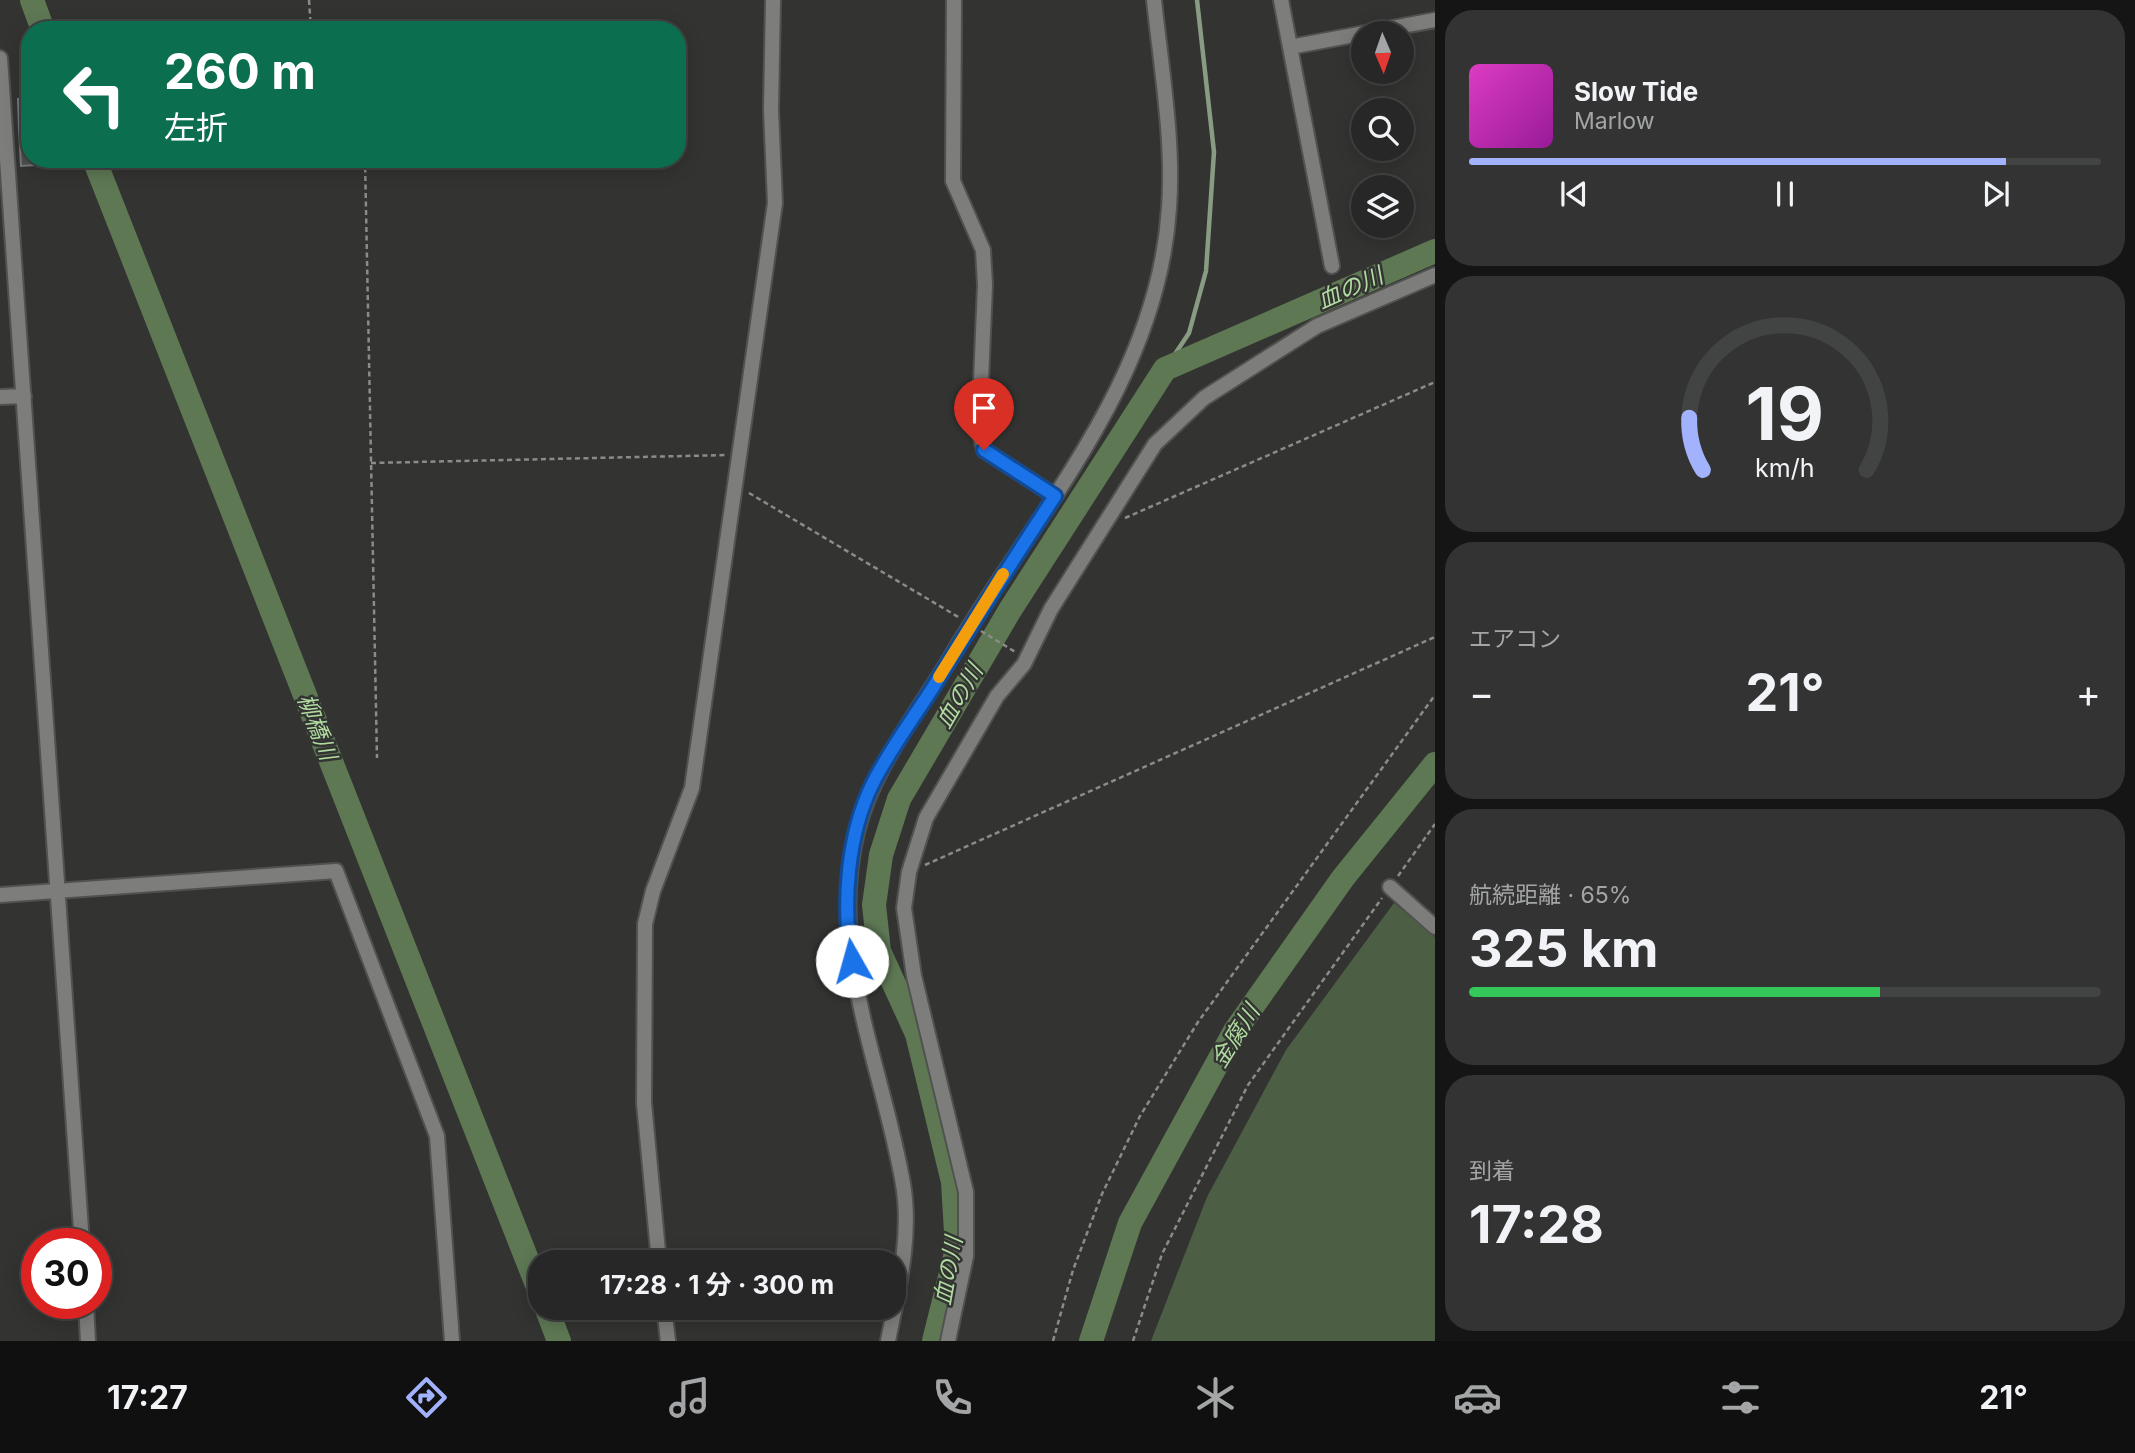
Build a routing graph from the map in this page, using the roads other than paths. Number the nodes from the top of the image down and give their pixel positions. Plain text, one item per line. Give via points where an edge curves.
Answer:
1 (773, 0) edge
2 (954, 0) edge
3 (1154, 0) edge
4 (1281, 0) edge
5 (1435, 20) edge
6 (1290, 47) junction
7 (0, 58) edge
8 (1332, 266) dead end
9 (1435, 275) edge
10 (24, 396) junction
11 (0, 397) edge
12 (1055, 496) junction
13 (1390, 887) road end
14 (58, 891) junction
15 (0, 895) edge
16 (1435, 927) edge
17 (81, 1228) edge
18 (658, 1250) edge
19 (87, 1319) edge
20 (666, 1320) edge
21 (88, 1341) edge
22 (453, 1341) edge
23 (668, 1341) edge
24 (888, 1341) edge
25 (948, 1341) edge

1 - 18 street via 775,203 692,788 645,924 644,1102
2 - 12 street via 953,181 983,250 979,429 984,450
3 - 12 street via 1166,109 1170,208 1158,277 1121,387
4 - 6 street
5 - 6 street
6 - 8 street
7 - 10 street
9 - 25 street via 1317,326 1204,398 1155,444 926,818 909,872 904,908 914,976 966,1192 965,1255
10 - 11 street
10 - 14 street
12 - 24 street via 872,784 857,831 849,875 848,936 860,1010 904,1186 906,1239
13 - 16 street
14 - 15 street
14 - 17 street
14 - 22 street via 336,871 437,1136
19 - 21 street
20 - 23 street

